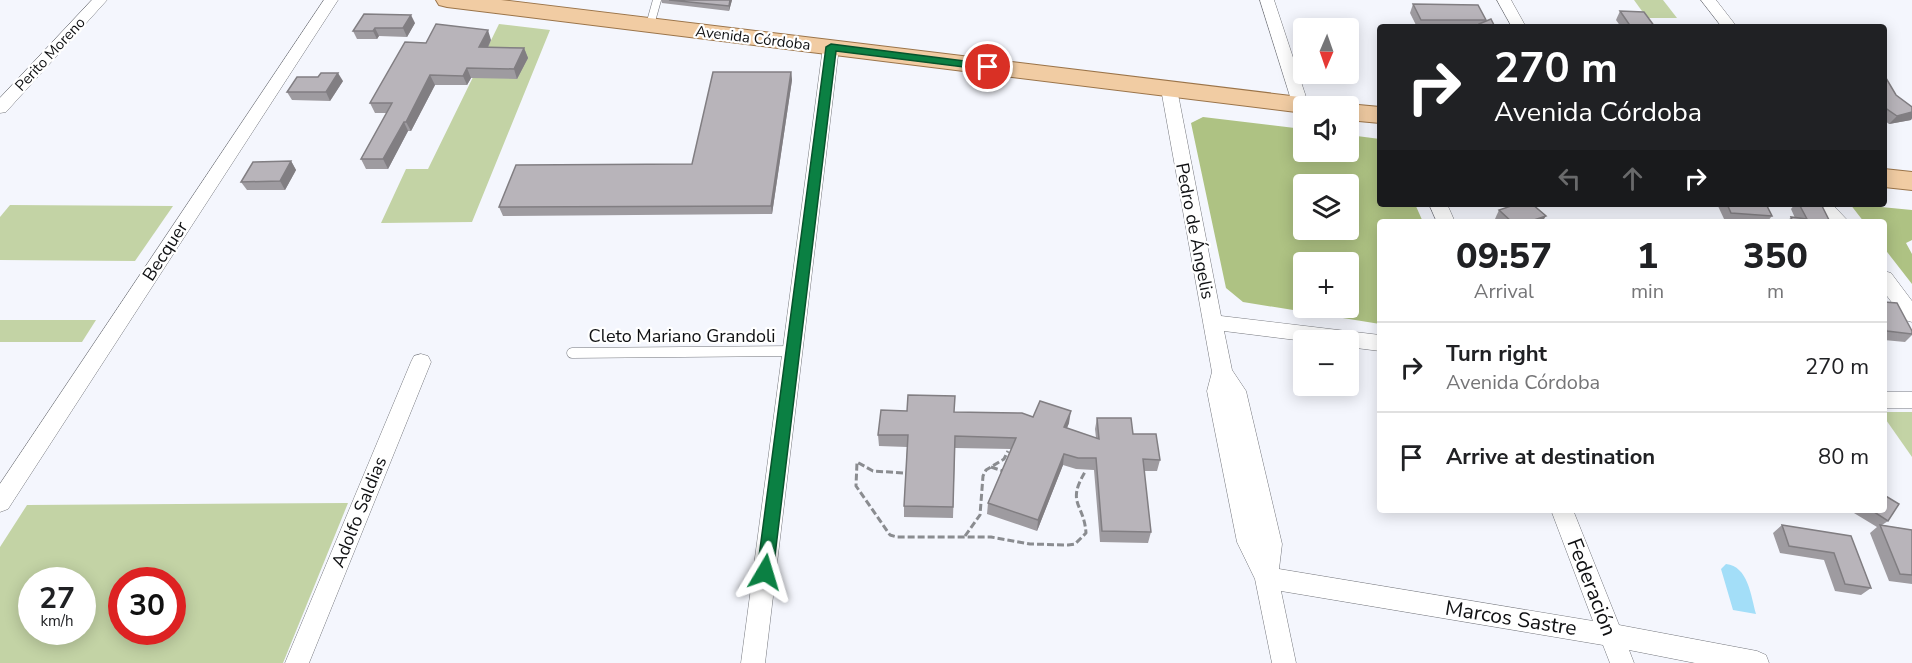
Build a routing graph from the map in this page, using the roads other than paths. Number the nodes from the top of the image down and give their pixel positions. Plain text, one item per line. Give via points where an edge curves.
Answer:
1 (100, 0) edge
2 (331, 0) edge
3 (447, 0) edge
4 (657, 0) edge
5 (1267, 0) edge
6 (1504, 0) edge
7 (1708, 0) edge
8 (1517, 24) edge
9 (1728, 24) edge
10 (650, 25) junction
11 (831, 47) junction
12 (1168, 89) junction
13 (1301, 96) edge
14 (1293, 105) edge
15 (0, 108) edge
16 (1359, 113) edge
17 (1377, 116) edge
18 (1887, 178) edge
19 (1912, 181) edge
20 (1825, 207) edge
21 (1837, 219) edge
22 (1887, 283) edge
23 (1912, 315) edge
24 (1212, 322) junction
25 (1377, 343) edge
26 (793, 351) junction
27 (572, 353) dead end
28 (421, 362) dead end
29 (1887, 400) edge
30 (1912, 400) edge
31 (0, 502) edge
32 (1563, 513) edge
33 (1266, 578) junction
34 (1610, 635) junction
35 (297, 663) edge
36 (753, 663) edge
37 (1284, 663) edge
38 (1622, 663) edge
39 (1756, 663) edge

1 - 15 street, Perito Moreno
2 - 31 street, Becquer
3 - 10 main road, Avenida Córdoba
4 - 10 lane
5 - 13 street
6 - 8 street
7 - 9 street
10 - 11 main road, Avenida Córdoba
11 - 12 main road, Avenida Córdoba
11 - 26 street
12 - 14 main road, Avenida Córdoba
12 - 24 street, Pedro de Ángelis
16 - 17 main road
18 - 19 main road
20 - 21 street
22 - 23 street
24 - 25 street
24 - 33 street, Pedro de Ángelis via 1222,372 1217,391 1248,542
26 - 27 lane, Cleto Mariano Grandoli
26 - 36 street
28 - 35 street, Adolfo Saldias
29 - 30 street
32 - 34 street, Federación
33 - 34 street, Marcos Sastre
33 - 37 street, Pedro de Ángelis
34 - 38 street, Federación
34 - 39 street, Marcos Sastre

